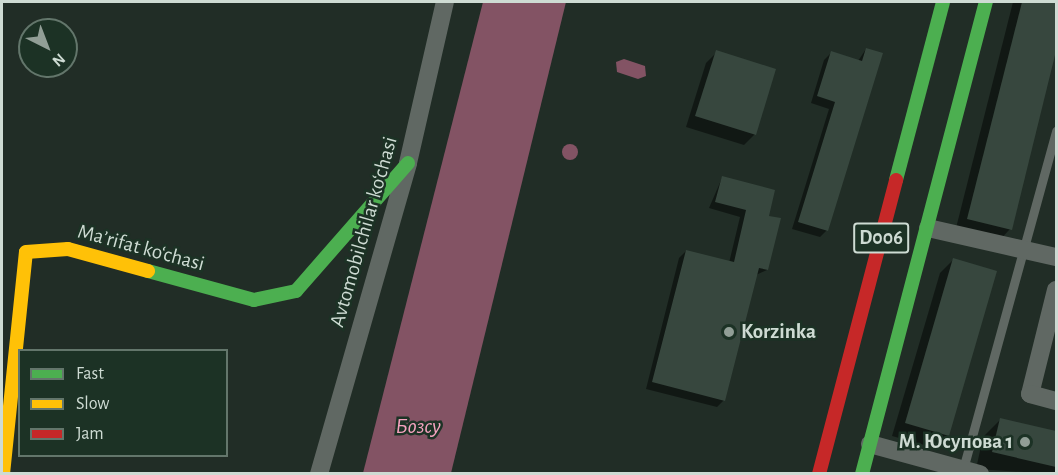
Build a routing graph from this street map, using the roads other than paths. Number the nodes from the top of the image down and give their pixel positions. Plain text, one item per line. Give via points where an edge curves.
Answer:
1 (445, 2) edge
2 (943, 2) edge
3 (986, 2) edge
4 (1056, 131) edge
5 (408, 163) junction
6 (928, 228) junction
7 (1024, 249) junction
8 (1056, 256) edge
9 (1056, 290) edge
10 (7, 373) edge
11 (1056, 401) edge
12 (870, 444) junction
13 (972, 471) edge
14 (3, 474) edge
15 (319, 474) edge
16 (819, 474) edge
17 (862, 474) edge

1 - 5 street, Avtomobilchilar ko‘chasi
2 - 16 main road, D006
3 - 6 main road, D006
4 - 7 lane
5 - 10 main road, Maʼrifat ko‘chasi via 296,291 254,300 68,249 26,252
5 - 15 street, Avtomobilchilar ko‘chasi
6 - 7 street
6 - 12 main road, D006
7 - 8 street
7 - 13 lane
9 - 11 street via 1030,394
10 - 14 main road, Maʼrifat ko‘chasi
12 - 13 street
12 - 17 main road, D006

